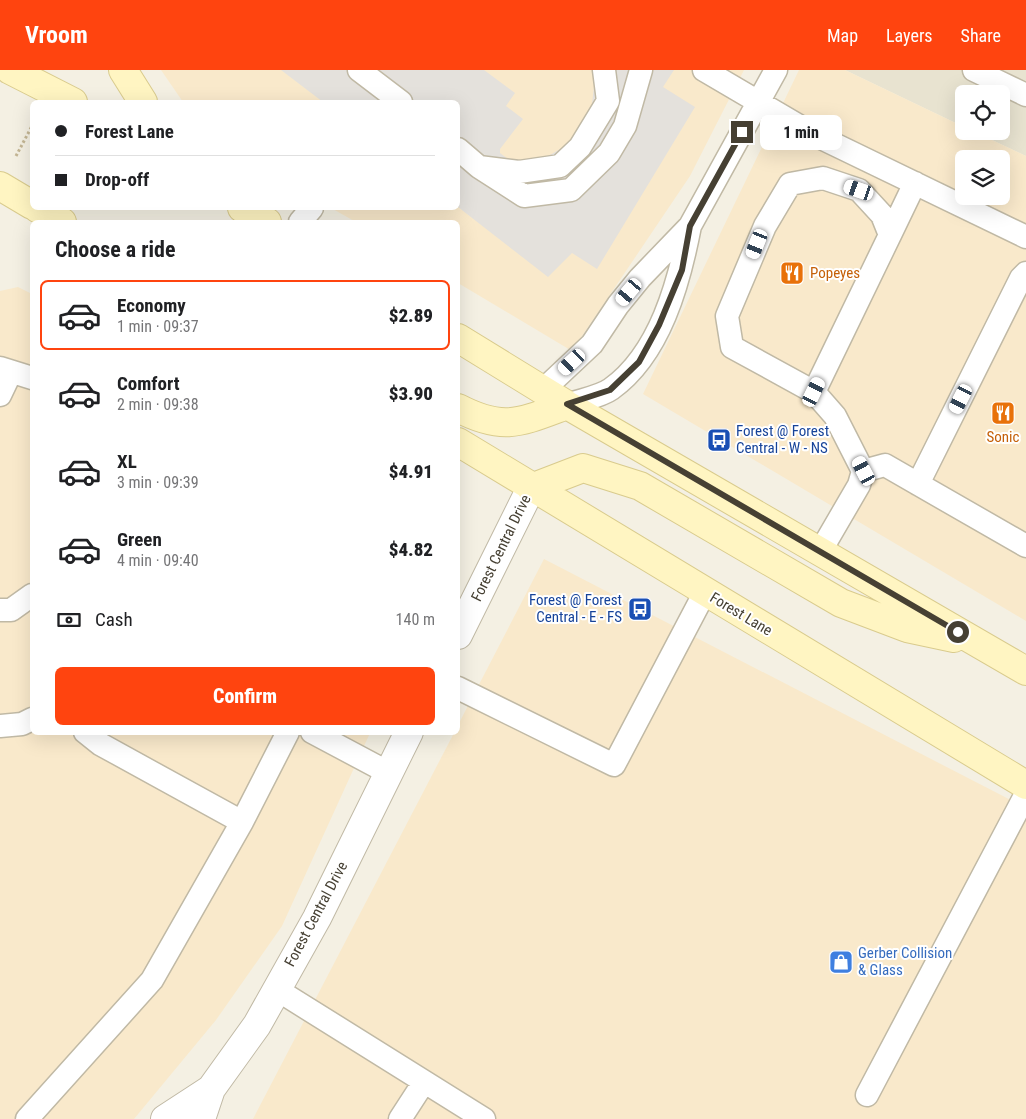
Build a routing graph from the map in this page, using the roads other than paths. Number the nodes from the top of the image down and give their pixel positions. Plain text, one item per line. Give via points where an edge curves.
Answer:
1 (10, 70) edge
2 (123, 70) edge
3 (359, 70) edge
4 (604, 70) edge
5 (641, 70) edge
6 (704, 70) edge
7 (776, 70) edge
8 (974, 70) edge
9 (1026, 95) edge
10 (68, 100) edge
11 (142, 100) edge
12 (397, 100) edge
13 (759, 100) junction
14 (460, 151) edge
15 (479, 166) junction
16 (915, 183) junction
17 (0, 186) edge
18 (30, 204) edge
19 (40, 210) edge
20 (310, 210) edge
21 (58, 220) edge
22 (302, 220) edge
23 (690, 226) junction
24 (890, 235) junction
25 (1026, 237) edge
26 (1026, 273) edge
27 (460, 339) edge
28 (15, 373) edge
29 (544, 390) junction
30 (814, 392) junction
31 (0, 395) edge
32 (567, 404) junction
33 (460, 409) edge
34 (460, 443) edge
35 (864, 471) junction
36 (918, 484) junction
37 (531, 488) junction
38 (1026, 546) edge
39 (820, 552) junction
40 (705, 592) junction
41 (30, 596) edge
42 (0, 610) edge
43 (460, 627) edge
44 (976, 642) junction
45 (1026, 671) edge
46 (460, 689) edge
47 (30, 721) edge
48 (0, 726) edge
49 (286, 735) edge
50 (318, 735) edge
51 (407, 735) edge
52 (97, 736) edge
53 (388, 773) junction
54 (1026, 785) edge
55 (1026, 794) edge
56 (242, 822) junction
57 (276, 989) junction
58 (424, 1082) junction
59 (211, 1089) junction
60 (867, 1095) dead end
61 (27, 1119) edge
62 (166, 1119) edge
63 (201, 1119) edge
64 (400, 1119) edge
65 (484, 1119) edge

1 - 10 main road
2 - 11 main road
3 - 12 lane
4 - 15 lane via 608,101 580,147 560,166 519,172
5 - 15 lane via 625,126 609,153 571,190 524,196
6 - 13 lane
7 - 13 lane
8 - 9 lane
13 - 16 lane via 811,133
13 - 23 lane
14 - 15 lane
16 - 24 lane
16 - 25 lane
17 - 18 main road
19 - 21 main road
20 - 22 lane
23 - 29 lane via 629,292 592,344
23 - 32 lane via 682,270 639,362 610,390
24 - 30 lane
24 - 30 lane via 882,214 859,190 823,178 790,184 765,226 727,316 732,347
26 - 36 lane
27 - 29 main road
28 - 31 lane
29 - 32 main road
30 - 35 lane via 835,416
32 - 33 main road via 522,421 500,423 480,420
32 - 39 main road
34 - 37 main road, Forest Lane
35 - 36 lane via 885,465
35 - 39 lane
36 - 38 lane
37 - 40 main road, Forest Lane
37 - 43 street, Forest Central Drive
37 - 44 main road via 583,468 640,486 841,603 907,628
39 - 44 main road
40 - 46 lane via 614,765
40 - 54 main road, Forest Lane
41 - 42 lane via 11,610
44 - 45 main road
47 - 48 lane
49 - 56 lane
50 - 53 lane
51 - 53 street, Forest Central Drive
52 - 56 lane
53 - 57 street, Forest Central Drive via 317,918
55 - 60 lane
56 - 61 lane via 152,980
57 - 58 lane
57 - 59 street, Forest Central Drive via 257,1025
58 - 64 lane
58 - 65 lane
59 - 62 street, Forest Central Drive
59 - 63 street, Forest Central Drive

